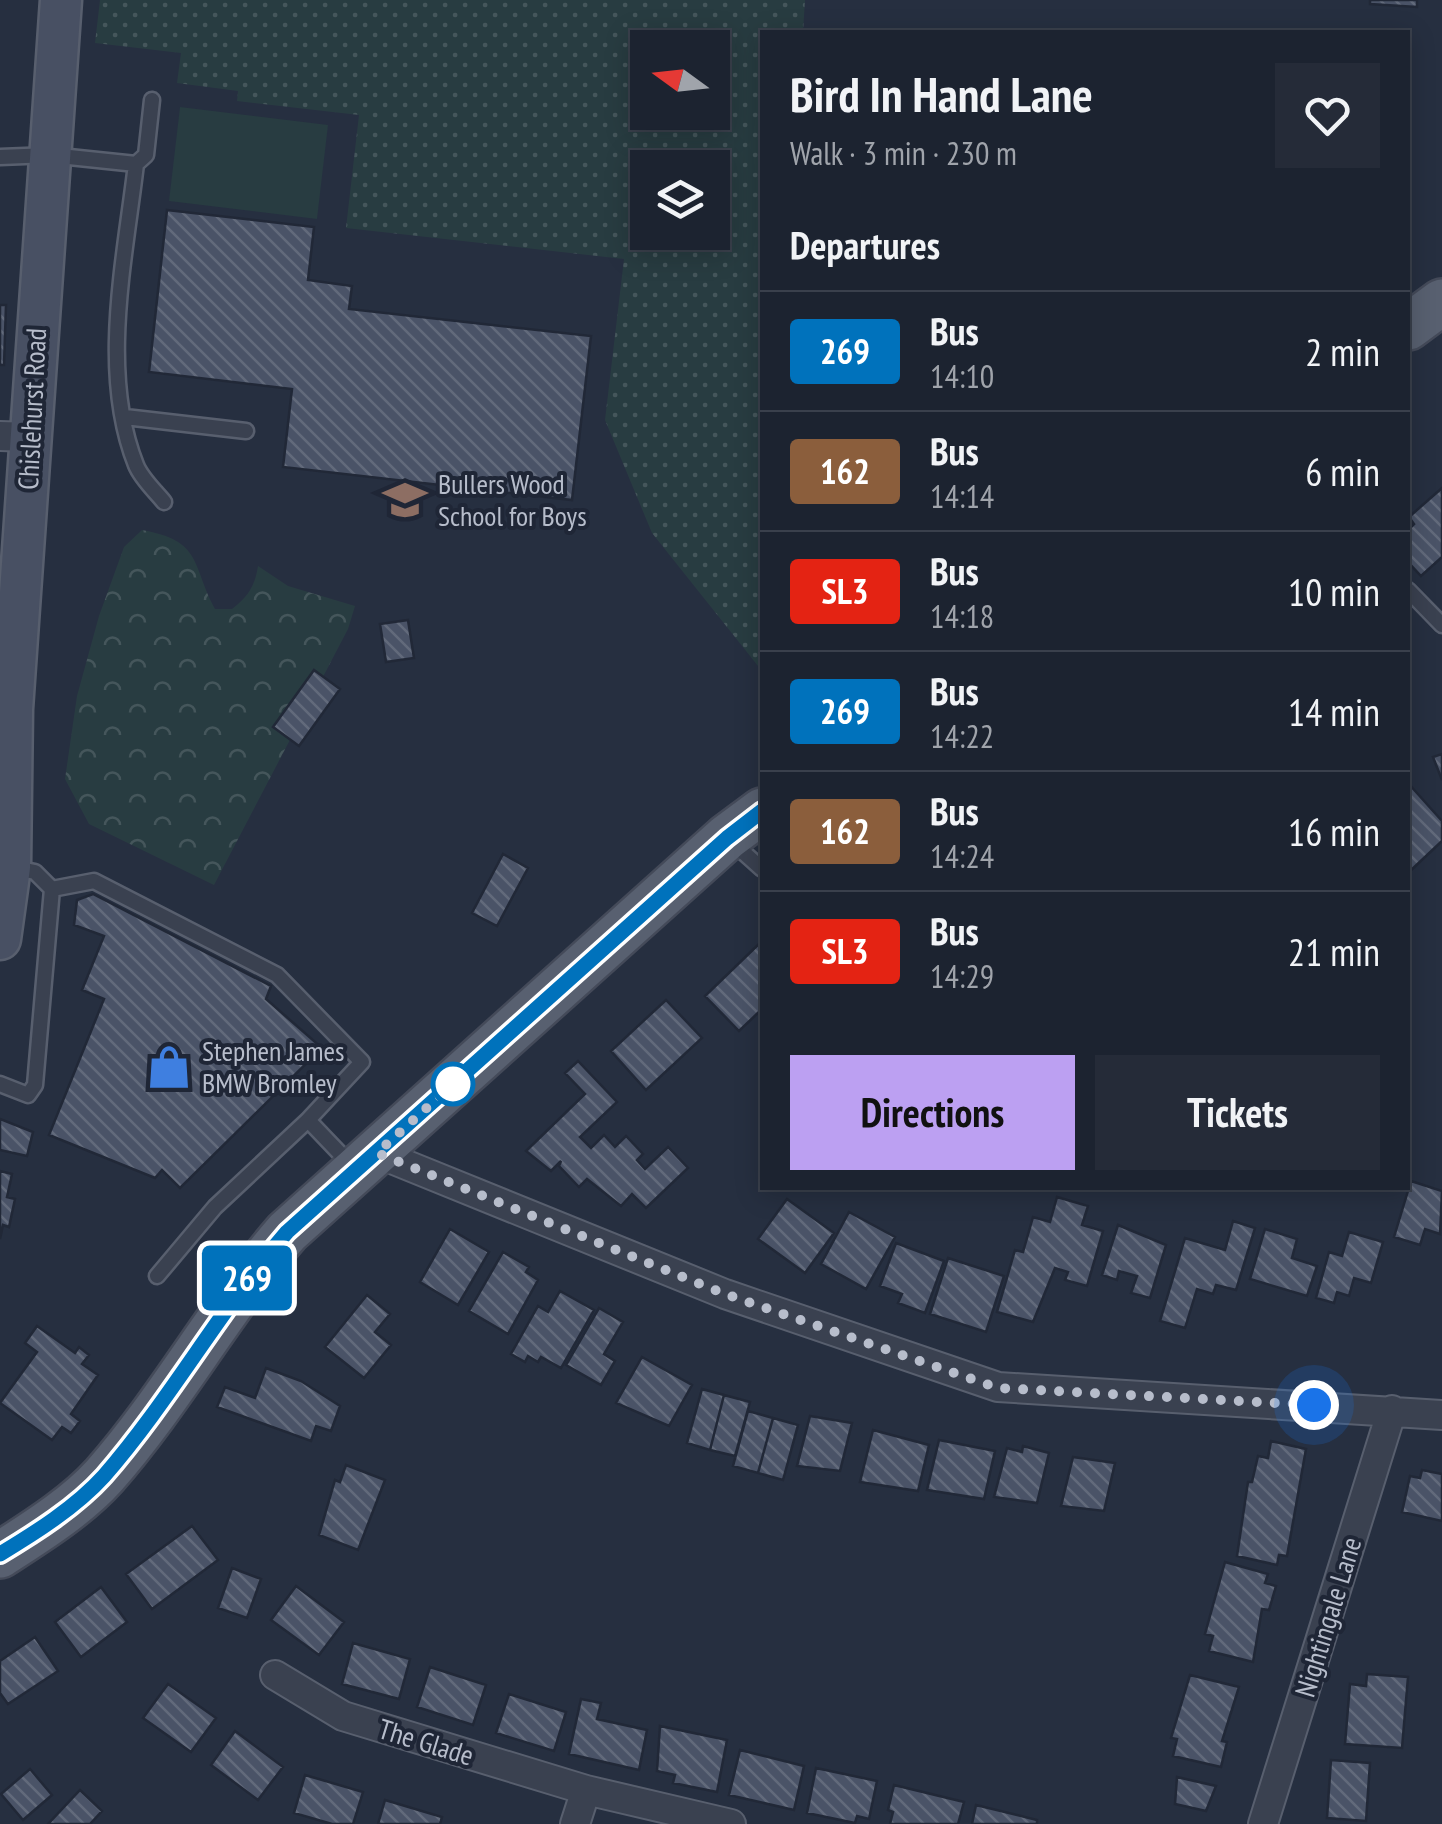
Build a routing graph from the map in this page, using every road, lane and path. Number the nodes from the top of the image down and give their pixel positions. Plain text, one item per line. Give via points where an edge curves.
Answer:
1 (61, 0) edge
2 (152, 100) dead end
3 (50, 154) junction
4 (0, 157) edge
5 (136, 164) junction
6 (1442, 302) edge
7 (1410, 326) edge
8 (125, 417) junction
9 (246, 431) dead end
10 (16, 437) edge
11 (164, 502) dead end
12 (1410, 592) edge
13 (1442, 625) edge
14 (760, 813) edge
15 (727, 838) junction
16 (760, 866) edge
17 (10, 867) junction
18 (52, 888) junction
19 (0, 938) edge
20 (0, 1084) edge
21 (308, 1120) junction
22 (367, 1163) junction
23 (157, 1276) dead end
24 (1392, 1410) junction
25 (1442, 1415) edge
26 (0, 1554) edge
27 (274, 1675) dead end
28 (586, 1790) junction
29 (574, 1824) edge
30 (731, 1824) edge
31 (1263, 1824) edge

1 - 3 main road, Chislehurst Road
2 - 5 lane via 146,155
3 - 4 lane
3 - 5 lane
3 - 10 main road, Chislehurst Road
5 - 8 lane via 119,317
6 - 7 main road
8 - 9 lane
8 - 11 lane via 136,467
10 - 17 main road, Chislehurst Road
12 - 13 lane
14 - 15 main road
15 - 16 lane
15 - 22 main road
17 - 18 lane via 36,872
17 - 19 main road, Chislehurst Road
18 - 20 lane via 35,1085 28,1095
18 - 21 lane via 94,880 277,975 362,1062
21 - 22 lane
21 - 23 lane via 215,1207
22 - 24 street via 998,1388
22 - 26 main road via 287,1232 236,1291 101,1479
24 - 25 street
24 - 31 street, Nightingale Lane
27 - 28 street, The Glade via 343,1716
28 - 29 street
28 - 30 street, The Glade

